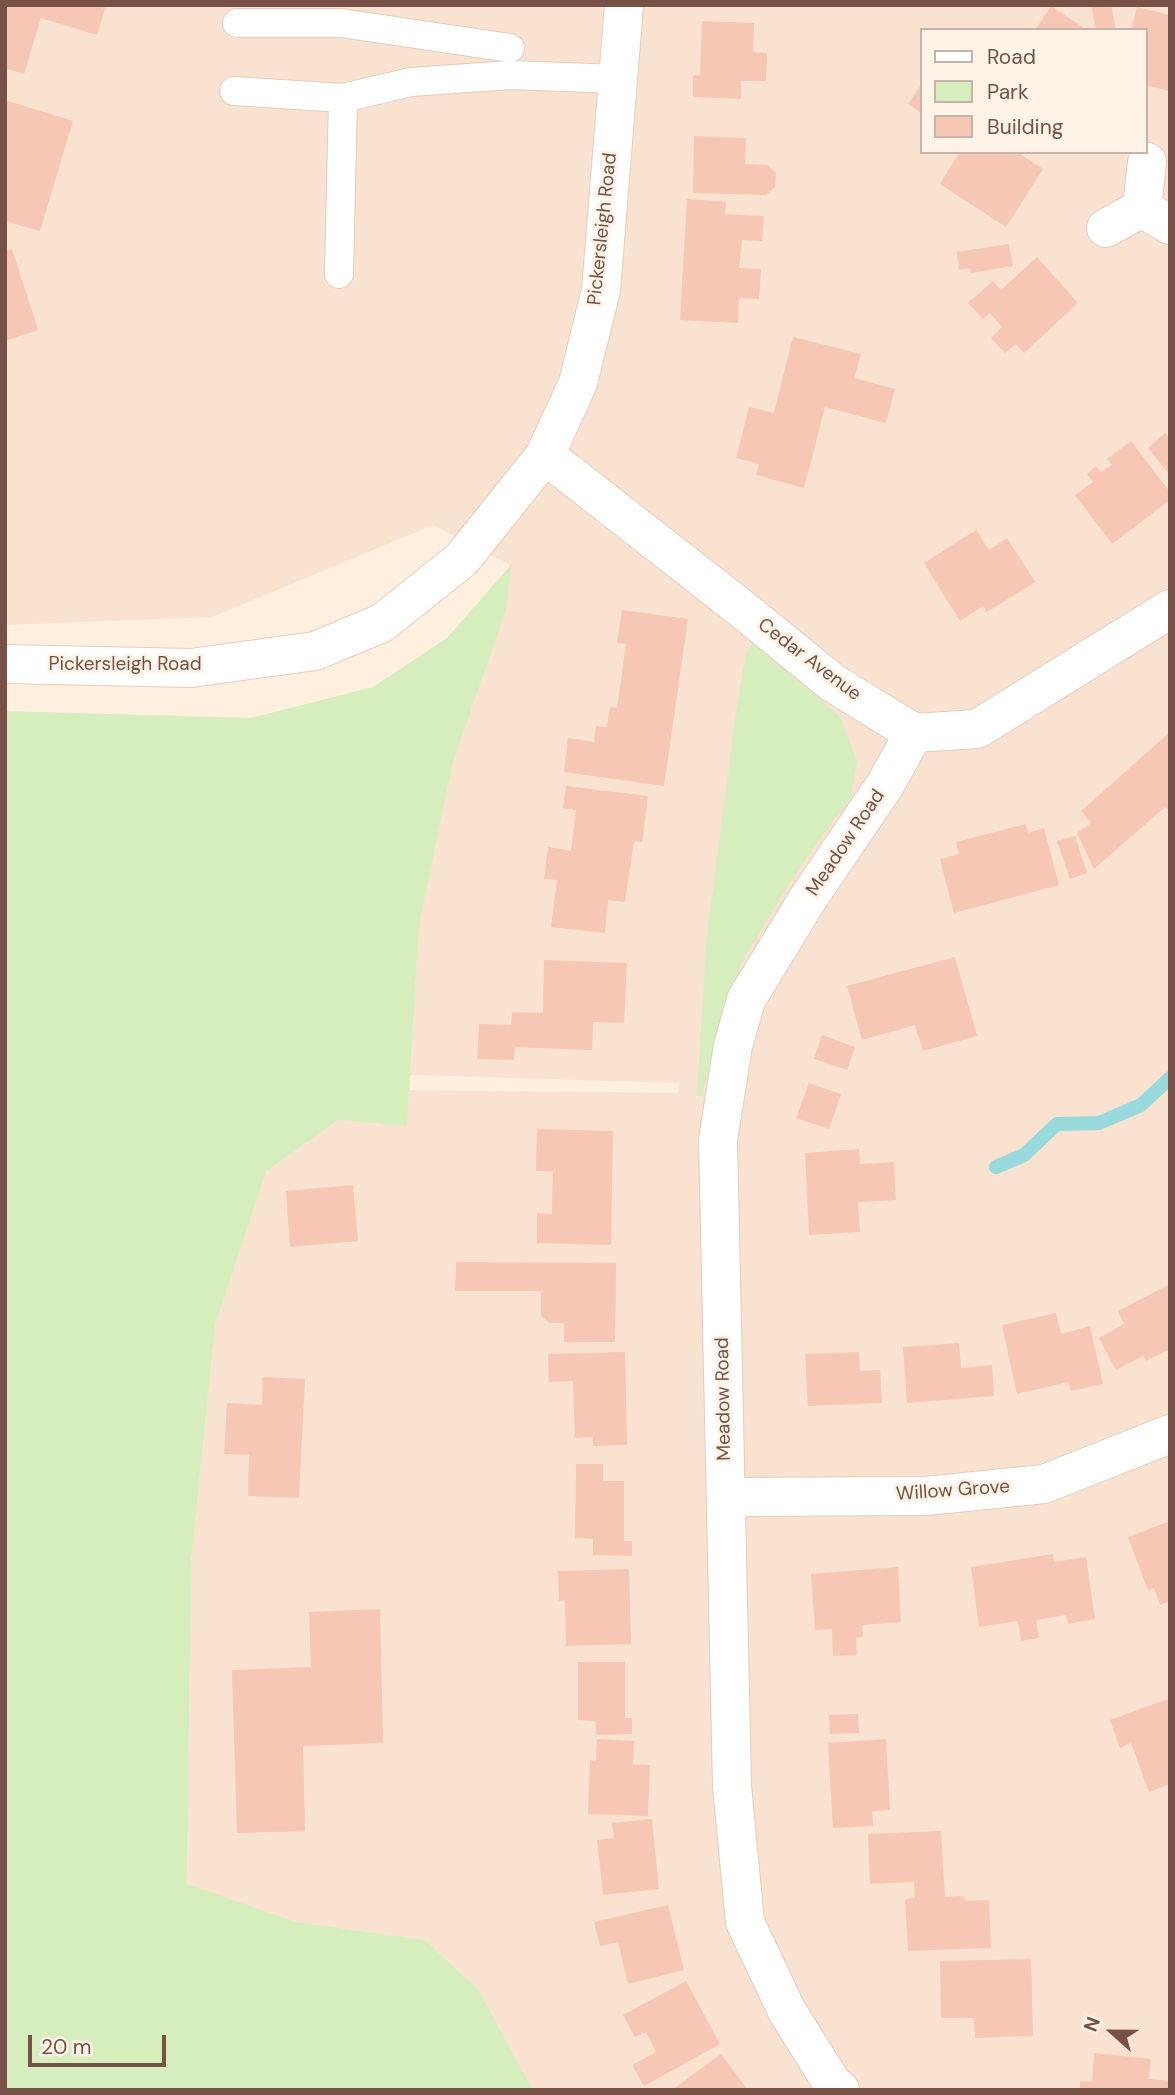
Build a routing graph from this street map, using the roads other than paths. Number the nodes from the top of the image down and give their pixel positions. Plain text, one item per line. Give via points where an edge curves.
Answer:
1 (624, 5) edge
2 (342, 14) edge
3 (237, 23) dead end
4 (510, 48) dead end
5 (617, 79) junction
6 (234, 91) dead end
7 (343, 98) junction
8 (1147, 162) dead end
9 (1156, 217) edge
10 (1106, 228) dead end
11 (339, 274) dead end
12 (545, 455) junction
13 (1170, 609) edge
14 (5, 664) edge
15 (914, 733) junction
16 (1170, 1434) edge
17 (726, 1497) junction
18 (840, 2090) edge

1 - 5 street, Pickersleigh Road
2 - 3 lane
2 - 4 lane
5 - 7 lane via 511,75 424,81
5 - 12 street, Pickersleigh Road via 601,290 578,383
6 - 7 lane
7 - 11 lane
8 - 9 street
9 - 10 street
12 - 14 street, Pickersleigh Road via 462,559 382,623 315,650 191,668
12 - 15 street, Cedar Avenue via 833,683
13 - 15 street via 977,729
15 - 17 street, Meadow Road via 747,1000 733,1046 718,1140
16 - 17 street, Willow Grove via 1044,1483 926,1496
17 - 18 street, Meadow Road via 732,1786 745,1922 787,2011

